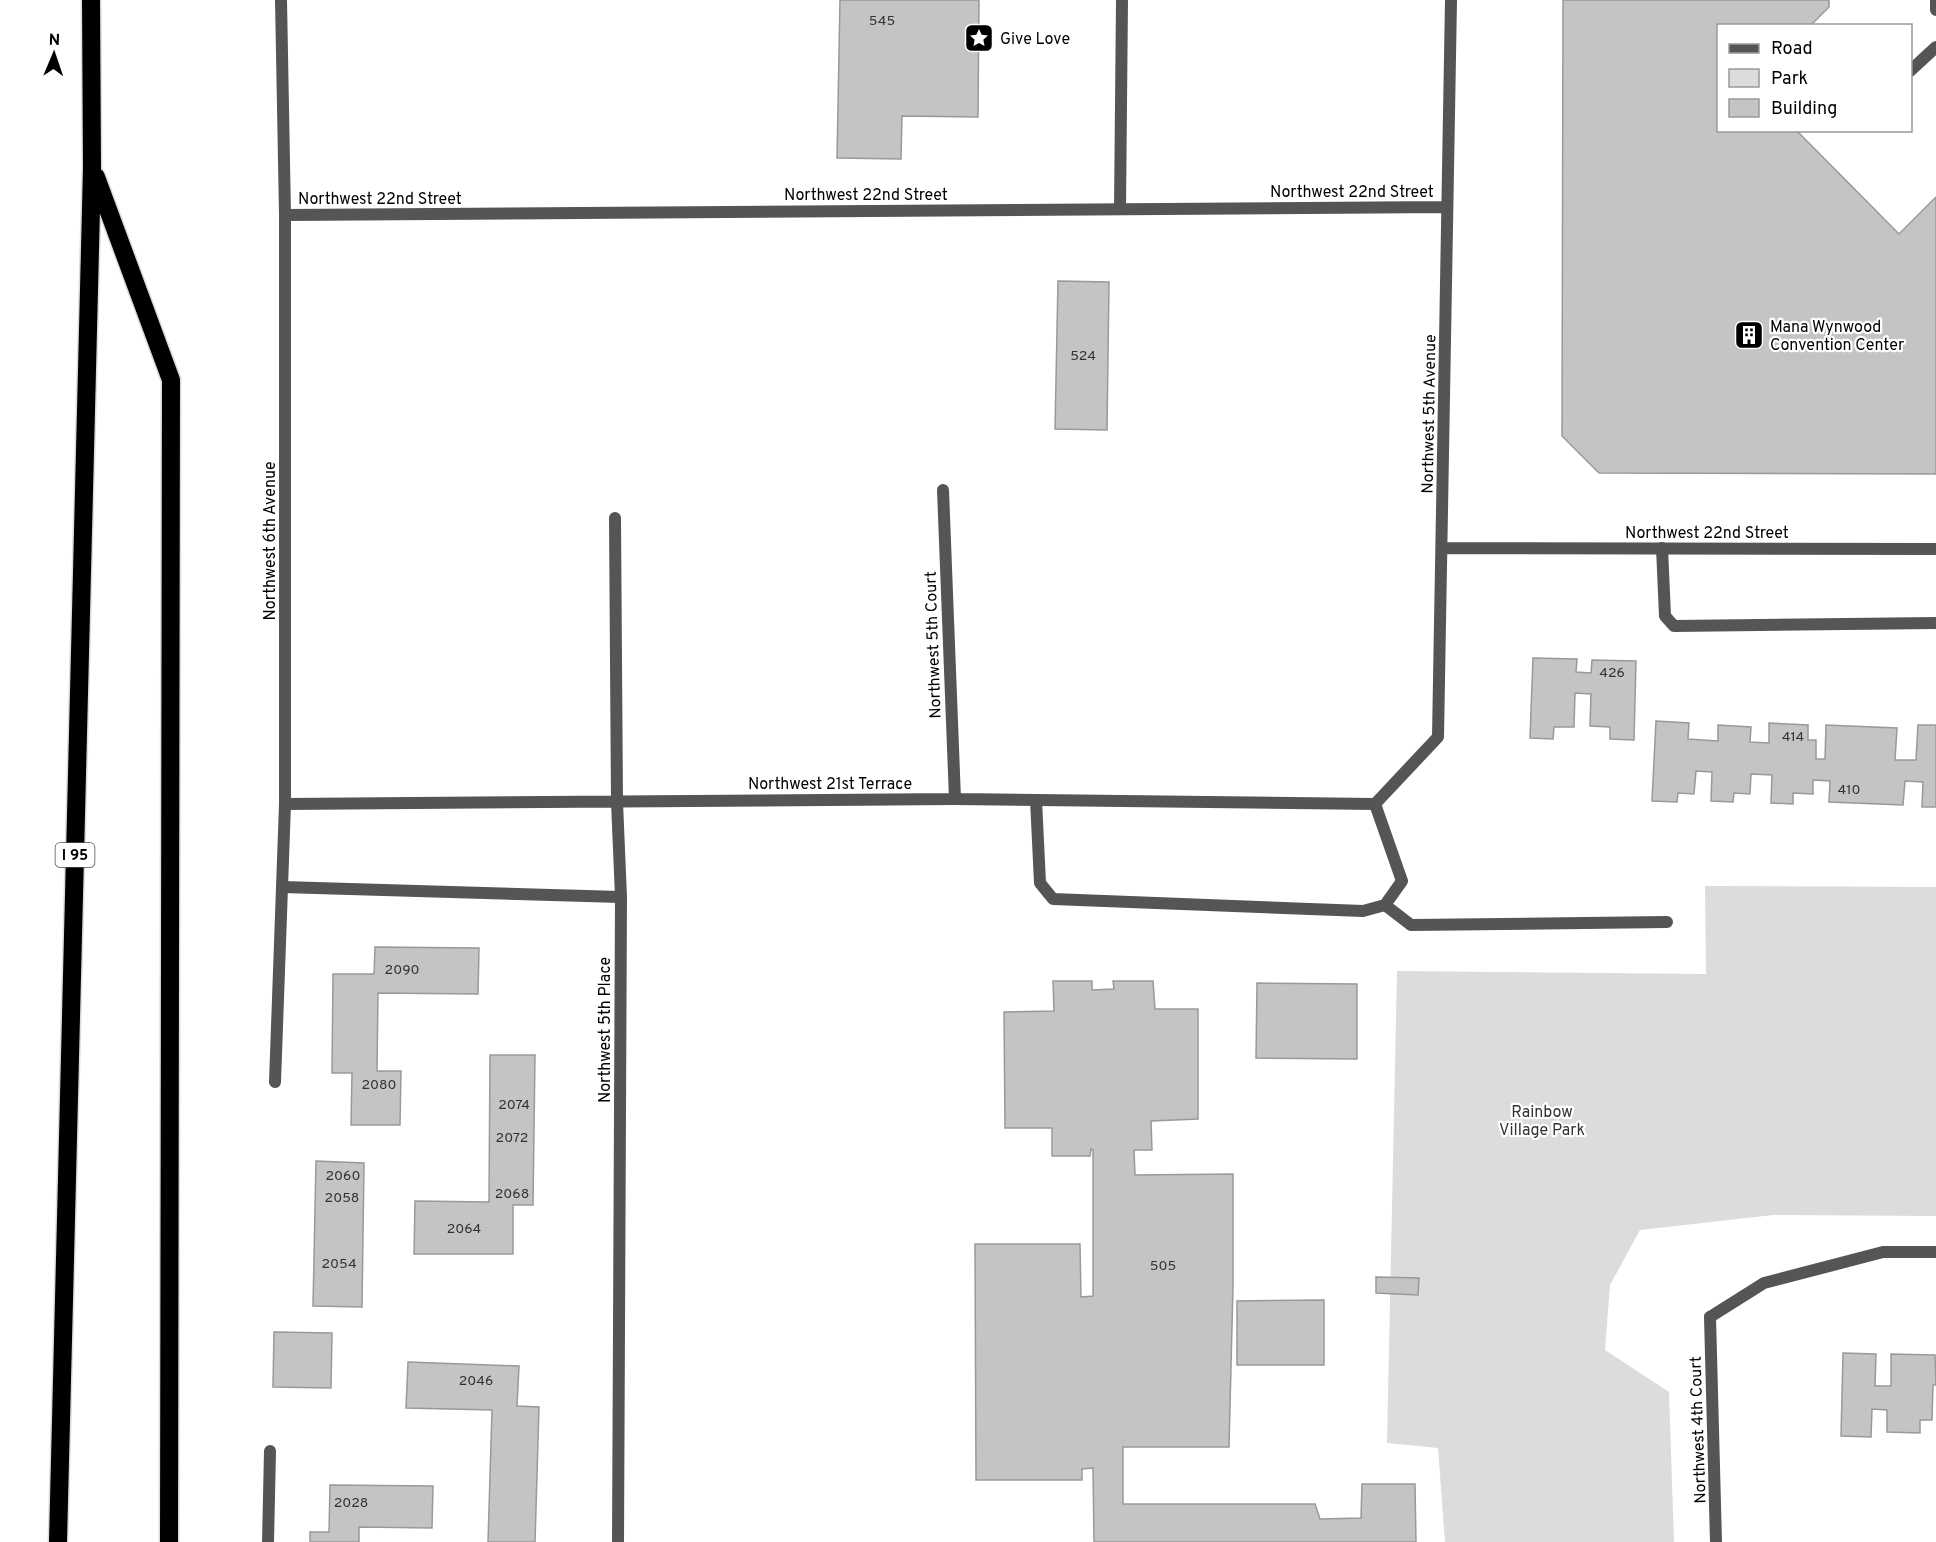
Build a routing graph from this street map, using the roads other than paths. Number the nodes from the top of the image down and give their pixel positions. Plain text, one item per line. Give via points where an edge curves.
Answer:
1 (91, 0) edge
2 (281, 0) edge
3 (1122, 0) edge
4 (1451, 0) edge
5 (1936, 0) edge
6 (1936, 10) edge
7 (1936, 47) edge
8 (1912, 70) edge
9 (92, 168) junction
10 (1447, 207) junction
11 (1120, 209) junction
12 (285, 215) junction
13 (942, 490) dead end
14 (615, 518) dead end
15 (1442, 548) junction
16 (1662, 548) junction
17 (1936, 549) edge
18 (1936, 623) edge
19 (955, 799) junction
20 (1036, 800) junction
21 (616, 801) junction
22 (285, 804) junction
23 (1375, 804) junction
24 (282, 887) junction
25 (621, 897) junction
26 (1385, 905) junction
27 (1667, 922) dead end
28 (275, 1082) dead end
29 (1936, 1252) edge
30 (270, 1452) dead end
31 (58, 1542) edge
32 (169, 1542) edge
33 (268, 1542) edge
34 (618, 1542) edge
35 (1716, 1542) edge

1 - 9 highway, I 95
2 - 12 street, Northwest 6th Avenue
3 - 11 street
4 - 10 street, Northwest 5th Avenue
5 - 6 street
7 - 8 street
9 - 31 highway, I 95
9 - 32 highway via 171,380
10 - 11 street, Northwest 22nd Street
10 - 15 street, Northwest 5th Avenue
11 - 12 street, Northwest 22nd Street
12 - 22 street, Northwest 6th Avenue
13 - 19 street, Northwest 5th Court
14 - 21 street, Northwest 5th Place
15 - 16 street, Northwest 22nd Street
15 - 23 street, Northwest 5th Avenue via 1438,737
16 - 17 street, Northwest 22nd Street
16 - 18 street via 1665,616 1674,626
19 - 20 street, Northwest 21st Terrace
19 - 21 street, Northwest 21st Terrace
20 - 23 street, Northwest 21st Terrace
20 - 26 street via 1040,883 1053,899 1363,911
21 - 22 street, Northwest 21st Terrace
21 - 25 street, Northwest 5th Place
22 - 24 street, Northwest 6th Avenue
23 - 26 street via 1402,881
24 - 25 street
24 - 28 street, Northwest 6th Avenue
25 - 34 street, Northwest 5th Place
26 - 27 street via 1411,925
29 - 35 street, Northwest 4th Court via 1883,1252 1764,1282 1710,1317
30 - 33 street

